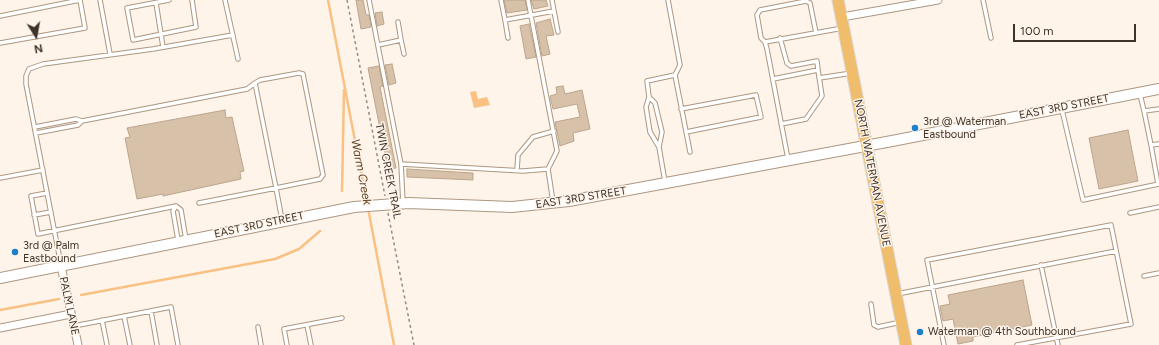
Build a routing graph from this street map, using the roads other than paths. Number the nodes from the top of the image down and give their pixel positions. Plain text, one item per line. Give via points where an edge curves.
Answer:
1 (100, 0) edge
2 (168, 0) edge
3 (192, 0) edge
4 (226, 0) edge
5 (369, 0) edge
6 (501, 0) edge
7 (528, 0) edge
8 (552, 0) edge
9 (668, 0) edge
10 (838, 0) edge
11 (938, 0) edge
12 (983, 0) edge
13 (156, 3) junction
14 (554, 11) junction
15 (0, 16) edge
16 (531, 16) junction
17 (505, 20) junction
18 (398, 22) dead end
19 (843, 22) junction
20 (558, 32) dead end
21 (816, 33) junction
22 (161, 35) junction
23 (233, 35) junction
24 (508, 38) dead end
25 (780, 38) junction
26 (990, 38) dead end
27 (401, 40) junction
28 (765, 42) junction
29 (0, 43) edge
30 (378, 45) junction
31 (163, 47) junction
32 (110, 54) junction
33 (404, 54) dead end
34 (238, 59) dead end
35 (818, 70) junction
36 (853, 73) junction
37 (675, 75) junction
38 (819, 78) junction
39 (773, 79) junction
40 (255, 83) junction
41 (1159, 89) edge
42 (1140, 92) junction
43 (649, 97) junction
44 (1062, 108) junction
45 (681, 109) junction
46 (1159, 109) edge
47 (1144, 111) junction
48 (82, 121) junction
49 (781, 124) junction
50 (35, 127) junction
51 (554, 131) junction
52 (686, 132) junction
53 (36, 134) junction
54 (1159, 144) edge
55 (1151, 145) junction
56 (866, 146) junction
57 (659, 147) junction
58 (690, 152) dead end
59 (788, 161) junction
60 (401, 164) junction
61 (548, 169) junction
62 (43, 170) junction
63 (517, 170) junction
64 (0, 178) edge
65 (665, 183) junction
66 (1159, 184) edge
67 (276, 188) junction
68 (47, 193) junction
69 (199, 203) dead end
70 (403, 203) junction
71 (553, 203) junction
72 (176, 206) junction
73 (1159, 207) edge
74 (51, 212) junction
75 (1130, 213) dead end
76 (34, 215) junction
77 (282, 221) junction
78 (54, 230) junction
79 (182, 241) junction
80 (1116, 251) junction
81 (1041, 265) junction
82 (61, 266) junction
83 (1159, 273) edge
84 (1144, 276) dead end
85 (0, 278) edge
86 (932, 286) junction
87 (896, 294) junction
88 (871, 304) dead end
89 (151, 311) junction
90 (71, 314) junction
91 (124, 316) junction
92 (342, 318) dead end
93 (102, 320) junction
94 (902, 322) junction
95 (307, 325) junction
96 (74, 326) junction
97 (258, 327) dead end
98 (0, 328) edge
99 (1056, 338) junction
100 (78, 345) edge
101 (107, 345) edge
102 (130, 345) edge
103 (157, 345) edge
104 (178, 345) edge
105 (261, 345) edge
106 (287, 345) edge
107 (311, 345) edge
108 (906, 345) edge
109 (944, 345) edge
110 (1017, 345) edge
111 (1058, 345) edge

1 - 32 lane
2 - 13 lane
3 - 22 lane via 196,27
4 - 23 lane
5 - 30 lane
6 - 17 lane
7 - 16 lane
8 - 14 lane
9 - 37 lane via 680,65
10 - 19 main road, NORTH WATERMAN AVENUE
11 - 19 street
12 - 26 lane
13 - 22 lane
13 - 22 lane via 127,8 133,40
14 - 16 lane
14 - 20 lane
15 - 29 lane via 80,0 85,28
16 - 17 lane
16 - 51 lane
17 - 24 lane
18 - 27 lane
19 - 21 lane
19 - 36 main road, NORTH WATERMAN AVENUE
21 - 25 lane
21 - 28 lane via 810,3 806,1 760,10 757,15
22 - 31 lane
23 - 31 lane
23 - 34 lane
25 - 28 lane
25 - 35 lane via 787,63 791,66 817,62
27 - 30 lane
27 - 33 lane
28 - 39 lane
30 - 60 lane
31 - 32 lane
32 - 50 lane via 43,64 29,70 26,84
35 - 38 lane
35 - 39 lane
36 - 38 lane
36 - 56 main road, NORTH WATERMAN AVENUE
37 - 43 lane via 647,81
37 - 45 lane
38 - 49 lane via 822,96 806,119
39 - 49 lane
40 - 48 lane via 247,89
40 - 67 lane
40 - 67 lane via 299,72 302,74 323,175 320,179
41 - 42 main road, EAST 3RD STREET
42 - 44 main road, EAST 3RD STREET
42 - 47 lane
43 - 57 lane via 646,107 650,132
43 - 57 lane via 655,103 662,132
44 - 56 main road, EAST 3RD STREET
44 - 66 lane via 1083,200
45 - 52 lane
45 - 52 lane via 756,94 761,117
46 - 47 lane
47 - 55 lane
48 - 50 lane via 76,119
48 - 53 lane via 78,125
49 - 59 lane
50 - 53 lane
51 - 61 lane via 557,151
51 - 63 lane via 533,138 518,155
52 - 58 lane
53 - 62 lane
54 - 55 lane
55 - 66 lane
56 - 59 main road, EAST 3RD STREET
56 - 87 main road, NORTH WATERMAN AVENUE
57 - 65 lane
59 - 65 main road, EAST 3RD STREET
60 - 63 lane
60 - 70 lane
61 - 63 lane
61 - 71 lane
62 - 64 lane
62 - 68 lane
65 - 71 main road, EAST 3RD STREET
67 - 69 lane
67 - 77 lane
68 - 74 lane
68 - 76 lane via 31,196
70 - 71 main road, EAST 3RD STREET via 512,207
70 - 77 main road, EAST 3RD STREET via 354,207
72 - 78 lane
72 - 79 lane via 181,210
72 - 79 lane via 172,212
73 - 75 lane
74 - 76 lane
74 - 78 lane
76 - 78 lane via 38,234
77 - 79 main road, EAST 3RD STREET
78 - 82 lane
79 - 82 main road, EAST 3RD STREET
80 - 81 lane
80 - 86 lane via 1111,225 927,260
80 - 99 lane via 1131,324
81 - 86 lane
81 - 99 lane
82 - 85 main road, EAST 3RD STREET
82 - 90 street, PALM LANE
83 - 84 lane
86 - 87 lane
86 - 109 lane
87 - 94 main road, NORTH WATERMAN AVENUE
88 - 94 lane via 874,325 878,327
89 - 91 lane
89 - 103 lane
89 - 104 lane via 171,307
90 - 96 street, PALM LANE
90 - 98 street
91 - 93 lane
91 - 102 lane
92 - 95 lane
93 - 96 lane
93 - 101 lane
94 - 108 main road, NORTH WATERMAN AVENUE
95 - 106 lane via 284,329
95 - 107 lane
96 - 100 street, PALM LANE
97 - 105 lane
99 - 110 lane
99 - 111 lane

